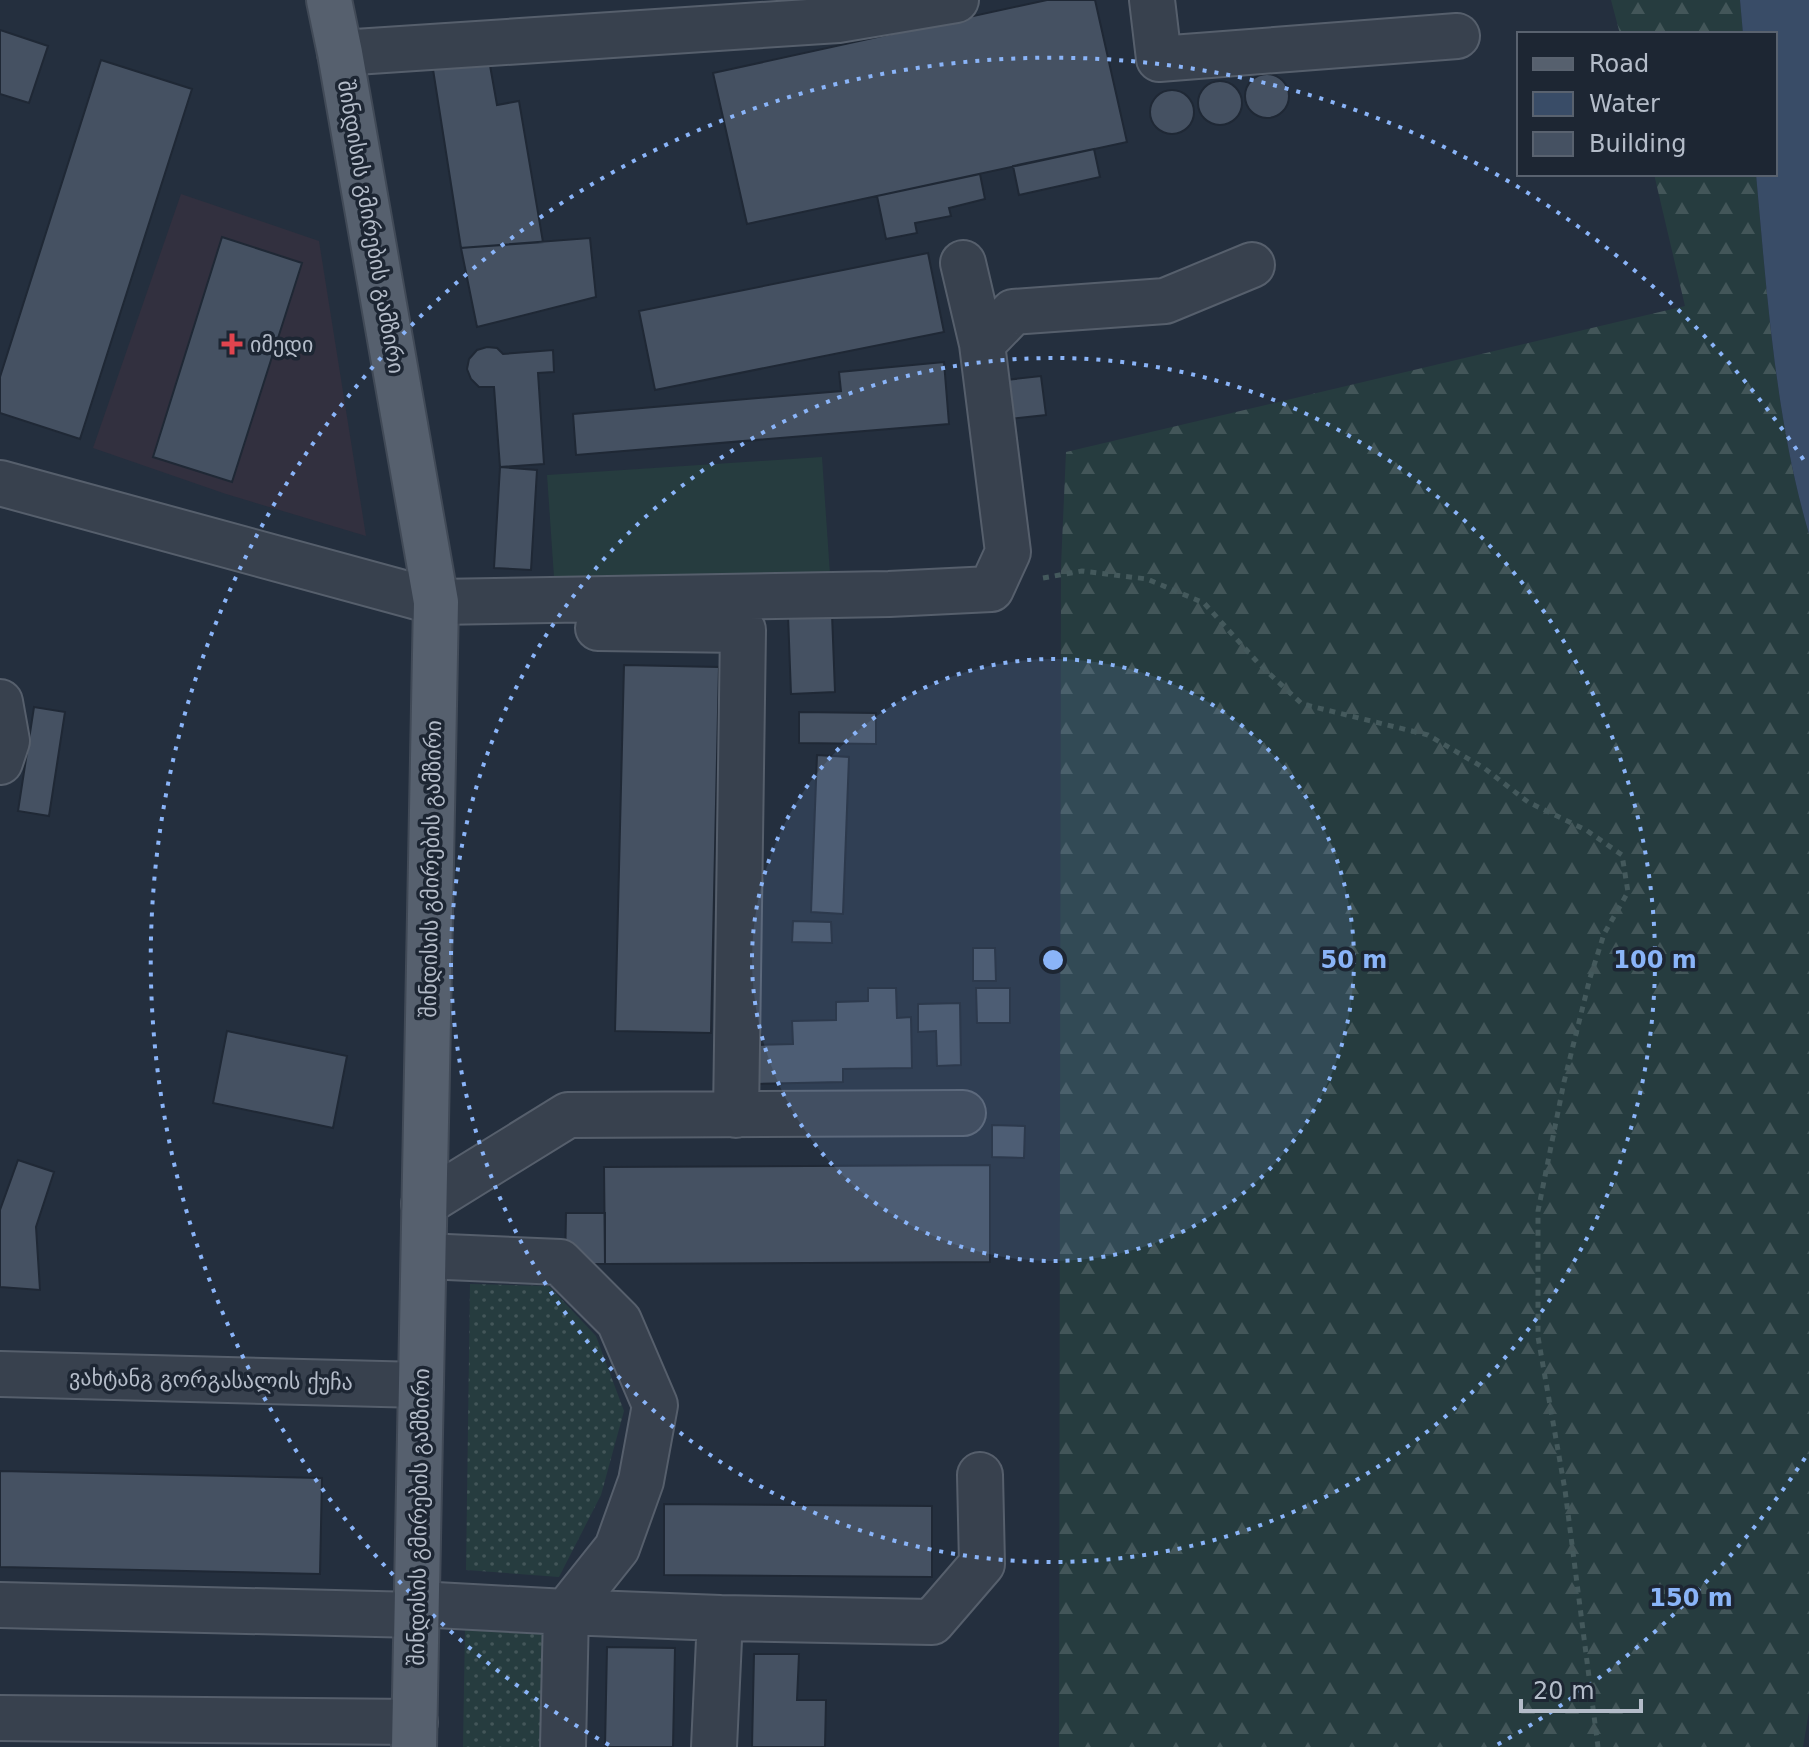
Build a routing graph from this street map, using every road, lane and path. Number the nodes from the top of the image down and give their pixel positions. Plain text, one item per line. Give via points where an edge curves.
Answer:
1 (329, 0) edge
2 (956, 0) edge
3 (1152, 0) edge
4 (1457, 36) dead end
5 (340, 53) junction
6 (963, 263) dead end
7 (1252, 265) dead end
8 (982, 344) junction
9 (0, 483) edge
10 (991, 589) junction
11 (436, 614) junction
12 (0, 702) edge
13 (0, 762) edge
14 (963, 1113) dead end
15 (736, 1115) junction
16 (424, 1204) junction
17 (424, 1256) junction
18 (0, 1374) edge
19 (421, 1385) junction
20 (980, 1475) dead end
21 (0, 1605) edge
22 (417, 1609) junction
23 (566, 1612) junction
24 (720, 1618) junction
25 (0, 1718) edge
26 (415, 1734) edge
27 (563, 1747) edge
28 (714, 1747) edge
29 (1598, 1747) edge

1 - 5 main road, შინდისის გმირების გამზირი
2 - 5 street via 838,20
3 - 4 street via 1159,59
5 - 11 main road, შინდისის გმირების გამზირი
6 - 8 street
7 - 8 street via 1165,301 1013,312
8 - 10 street via 1008,552
9 - 11 street
10 - 11 street
10 - 29 path via 1082,571 1147,579 1204,603 1302,704 1428,735 1528,802 1586,830 1622,855 1628,892 1604,934 1590,978 1538,1211 1538,1337 1565,1490
11 - 15 street via 743,630
11 - 16 main road, შინდისის გმირების გამზირი
12 - 13 street via 7,741
14 - 15 street
15 - 16 street via 568,1115
16 - 17 main road, შინდისის გმირების გამზირი
17 - 19 main road, შინდისის გმირების გამზირი
17 - 23 street via 560,1262 619,1321 655,1405 641,1481 617,1548
18 - 19 street, ვახტანგ გორგასალის ქუჩა
19 - 22 main road, შინდისის გმირების გამზირი
20 - 24 street via 982,1564 932,1622
21 - 22 street
22 - 23 street
22 - 26 main road, შინდისის გმირების გამზირი
23 - 24 street
23 - 27 street
24 - 28 street
25 - 26 street

